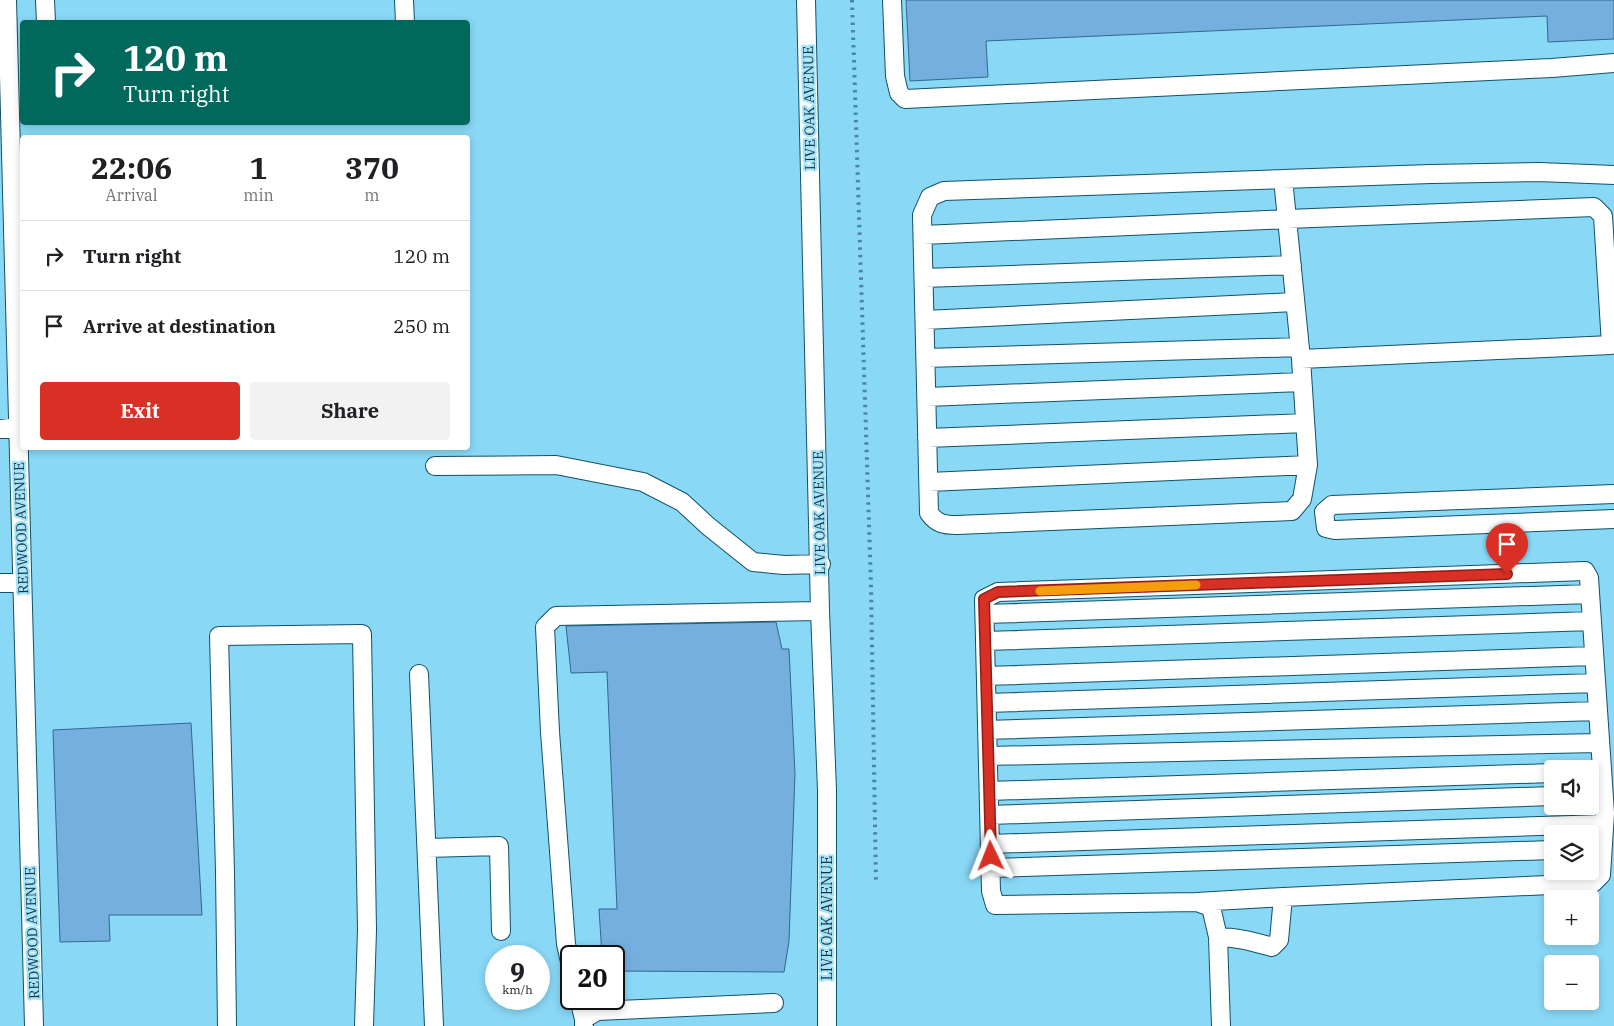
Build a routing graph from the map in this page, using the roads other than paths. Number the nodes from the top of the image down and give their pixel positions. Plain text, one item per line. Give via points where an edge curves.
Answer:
1 (7, 0) edge
2 (45, 0) edge
3 (404, 0) edge
4 (806, 0) edge
5 (892, 0) edge
6 (46, 20) edge
7 (405, 20) edge
8 (10, 61) edge
9 (1614, 64) edge
10 (5, 106) edge
11 (1614, 175) edge
12 (1283, 179) junction
13 (1287, 219) junction
14 (923, 235) junction
15 (18, 236) edge
16 (1292, 265) junction
17 (924, 278) junction
18 (1295, 302) junction
19 (925, 320) junction
20 (19, 330) edge
21 (1300, 353) junction
22 (926, 358) junction
23 (20, 382) edge
24 (1302, 382) junction
25 (927, 397) junction
26 (1305, 423) junction
27 (18, 426) junction
28 (0, 429) edge
29 (927, 438) junction
30 (435, 466) dead end
31 (1308, 466) junction
32 (929, 482) junction
33 (1614, 494) edge
34 (1614, 519) edge
35 (821, 564) junction
36 (22, 582) junction
37 (0, 583) edge
38 (1590, 594) junction
39 (820, 611) junction
40 (985, 614) junction
41 (1592, 621) junction
42 (985, 641) junction
43 (1594, 656) junction
44 (419, 674) dead end
45 (986, 676) junction
46 (1596, 683) junction
47 (987, 703) junction
48 (1598, 710) junction
49 (987, 730) junction
50 (1599, 743) junction
51 (988, 756) junction
52 (1597, 760) edge
53 (1544, 772) edge
54 (989, 791) junction
55 (1544, 796) edge
56 (1599, 803) edge
57 (990, 815) junction
58 (1604, 824) junction
59 (1599, 840) edge
60 (990, 844) junction
61 (427, 848) junction
62 (1544, 850) edge
63 (1599, 865) edge
64 (991, 868) junction
65 (1599, 877) edge
66 (1596, 880) edge
67 (1284, 897) junction
68 (1197, 902) junction
69 (501, 931) dead end
70 (1218, 937) junction
71 (566, 945) edge
72 (774, 1003) dead end
73 (584, 1022) edge
74 (34, 1026) edge
75 (227, 1026) edge
76 (364, 1026) edge
77 (434, 1026) edge
78 (827, 1026) edge
79 (1221, 1026) edge

1 - 8 street, REDWOOD AVENUE
2 - 6 street
3 - 7 street
4 - 35 street, LIVE OAK AVENUE
5 - 9 street via 895,76 898,93 905,99
8 - 10 street, REDWOOD AVENUE
10 - 15 street, REDWOOD AVENUE
11 - 12 street via 1539,172
12 - 13 street
12 - 14 street via 944,190 930,197 922,215
13 - 14 street
13 - 16 street
13 - 21 street via 1594,207 1603,216 1611,345
14 - 17 street
15 - 20 street, REDWOOD AVENUE
16 - 17 street
16 - 18 street
17 - 19 street
18 - 19 street
18 - 21 street
19 - 22 street
20 - 23 street, REDWOOD AVENUE
21 - 22 street
21 - 24 street
22 - 25 street
23 - 27 street, REDWOOD AVENUE
24 - 25 street
24 - 26 street
25 - 29 street
26 - 29 street
26 - 31 street
27 - 28 street
27 - 36 street, REDWOOD AVENUE
29 - 32 street
30 - 35 street via 556,465 643,482 682,502 753,562
31 - 32 street
31 - 32 street via 1302,499 1292,512 943,525 929,513
33 - 34 street via 1332,506 1324,512 1326,528 1335,530
35 - 39 street, LIVE OAK AVENUE
36 - 37 street
36 - 74 street, REDWOOD AVENUE
38 - 40 street
38 - 40 street via 1586,571 998,592 984,599
38 - 41 street
39 - 71 street via 556,616 545,627
39 - 78 street, LIVE OAK AVENUE via 827,790
40 - 42 street
41 - 42 street
41 - 43 street
42 - 45 street
43 - 45 street
43 - 46 street
44 - 61 street
45 - 47 street
46 - 47 street
46 - 48 street
47 - 49 street
48 - 49 street
48 - 50 street
49 - 51 street
50 - 51 street
50 - 52 street
51 - 54 street
53 - 54 street
54 - 57 street
55 - 57 street
56 - 58 street
57 - 60 street
58 - 59 street
58 - 60 street
60 - 64 street
61 - 69 street via 498,846
61 - 77 street
62 - 64 street
63 - 65 street
64 - 68 street via 995,905
66 - 67 street via 1593,883
67 - 68 street
67 - 70 street via 1279,940 1272,947 1244,939
68 - 70 street via 1211,907
70 - 79 street
72 - 73 street via 597,1011
75 - 76 street via 219,636 362,634 367,930

